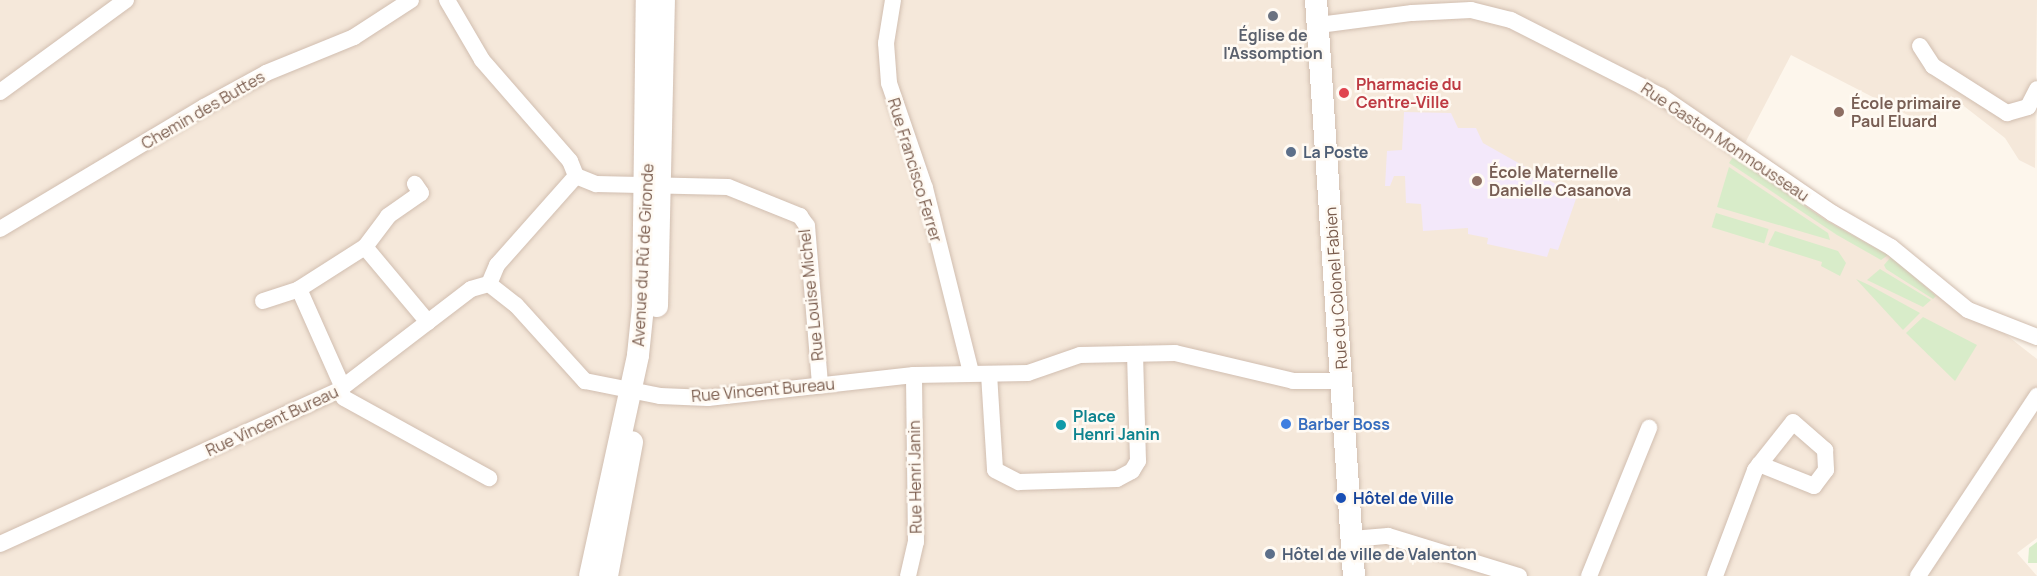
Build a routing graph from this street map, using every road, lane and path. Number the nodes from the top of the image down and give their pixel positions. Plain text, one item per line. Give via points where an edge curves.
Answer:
1 (126, 0) edge
2 (411, 0) edge
3 (447, 0) edge
4 (647, 0) edge
5 (664, 0) edge
6 (893, 0) edge
7 (1316, 0) edge
8 (1318, 25) junction
9 (1920, 46) dead end
10 (2037, 89) edge
11 (0, 92) edge
12 (576, 176) junction
13 (416, 184) dead end
14 (654, 184) junction
15 (0, 229) edge
16 (365, 247) junction
17 (489, 284) junction
18 (299, 288) junction
19 (263, 301) dead end
20 (428, 322) junction
21 (2037, 337) edge
22 (1135, 354) junction
23 (971, 372) junction
24 (989, 374) junction
25 (914, 375) junction
26 (1342, 381) junction
27 (820, 385) junction
28 (341, 389) junction
29 (636, 391) junction
30 (2037, 396) edge
31 (1649, 428) dead end
32 (1759, 464) junction
33 (489, 478) dead end
34 (1352, 539) junction
35 (0, 544) edge
36 (590, 576) edge
37 (607, 576) edge
38 (908, 576) edge
39 (1354, 576) edge
40 (1519, 576) edge
41 (1589, 576) edge
42 (1714, 576) edge
43 (1918, 576) edge

1 - 11 street
2 - 15 street, Chemin des Buttes via 354,37 266,73 204,107
3 - 12 street via 482,60 570,161
4 - 14 main road, Avenue du Rû de Gironde
5 - 14 main road, Avenue du Rû de Gironde
6 - 23 street, Rue Francisco Ferrer via 886,43 889,83 925,188
7 - 8 main road, Rue du Colonel Fabien
8 - 21 street, Rue Gaston Monmousseau via 1412,12 1470,10 1494,14 1661,96 1832,213 1891,247 1968,310
8 - 26 main road, Rue du Colonel Fabien
9 - 10 street via 1933,66 2007,113 2028,107
12 - 14 street, Rue Louise Michel via 596,184
12 - 17 street via 497,266
13 - 16 street via 421,194 388,216
14 - 27 street, Rue Louise Michel via 728,187 800,216 807,226
14 - 29 main road, Avenue du Rû de Gironde via 656,328
16 - 18 street
16 - 20 street
17 - 20 street, Rue Vincent Bureau via 471,289
17 - 29 street, Rue Vincent Bureau via 516,305 585,381
18 - 19 street
18 - 28 street
20 - 28 street, Rue Vincent Bureau
22 - 24 street, Rue Vincent Bureau via 1080,355 1028,373
22 - 24 street via 1138,461 1132,471 1117,479 1019,482 995,470
22 - 26 street, Rue Vincent Bureau via 1175,353 1293,381
23 - 24 street, Rue Vincent Bureau
23 - 25 street, Rue Vincent Bureau
25 - 27 street, Rue Vincent Bureau
25 - 38 street, Rue Henri Janin via 916,542
26 - 34 main road, Rue du Colonel Fabien
27 - 29 street, Rue Vincent Bureau via 708,398
28 - 33 street via 344,398
28 - 35 street, Rue Vincent Bureau
29 - 36 main road, Avenue du Rû de Gironde
29 - 37 main road, Avenue du Rû de Gironde
30 - 43 street
31 - 41 street
32 - 32 street via 1793,422 1825,450 1826,470 1814,486
32 - 42 street
34 - 39 main road, Rue du Colonel Fabien
34 - 40 street via 1388,536

